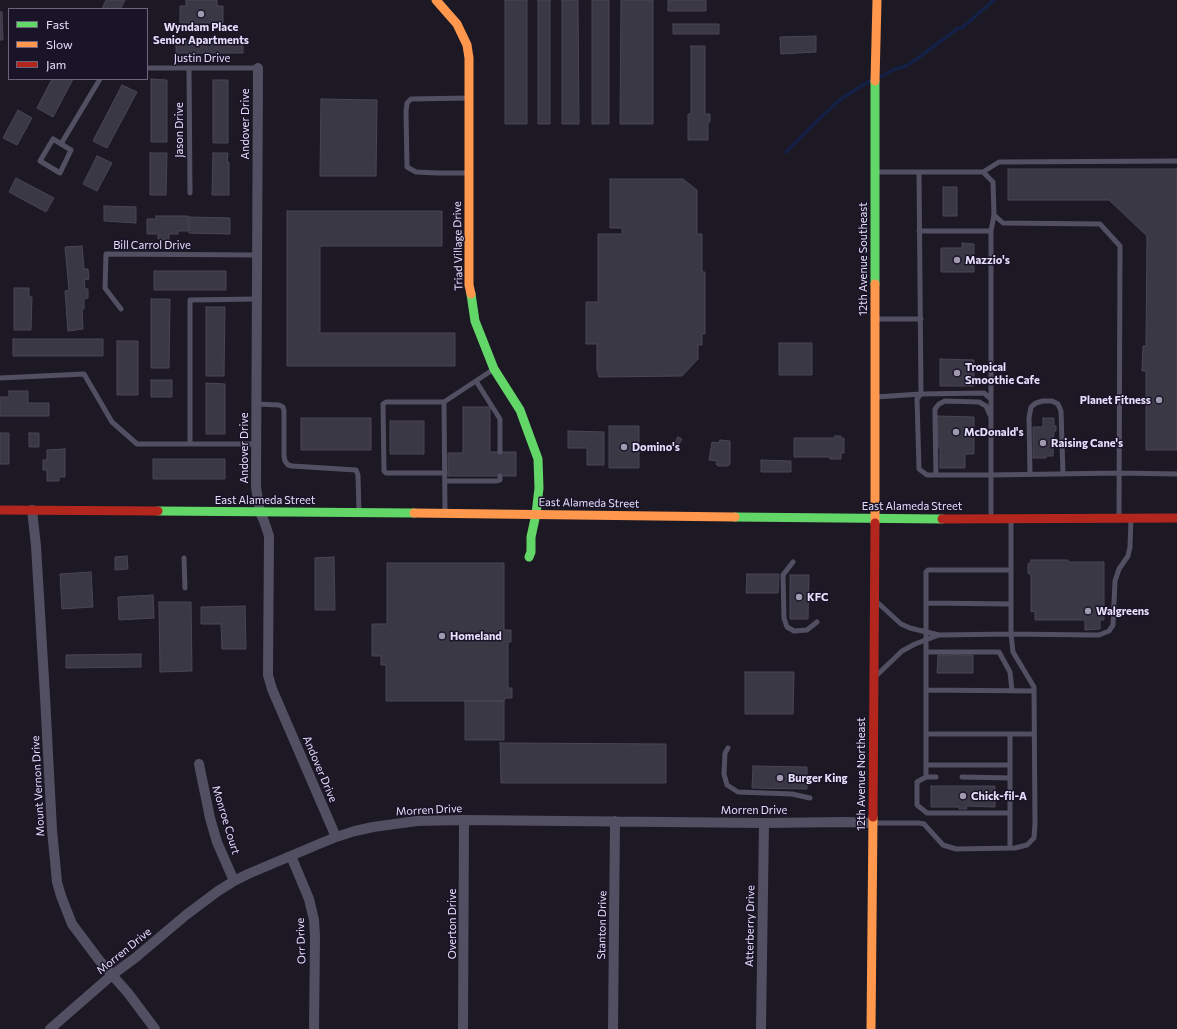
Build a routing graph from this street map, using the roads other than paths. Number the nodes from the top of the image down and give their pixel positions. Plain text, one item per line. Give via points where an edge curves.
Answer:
1 (436, 0) edge
2 (877, 0) edge
3 (148, 68) edge
4 (189, 68) junction
5 (258, 68) joint
6 (99, 80) edge
7 (470, 98) junction
8 (61, 144) junction
9 (1177, 161) edge
10 (875, 172) junction
11 (919, 172) junction
12 (983, 172) junction
13 (469, 173) junction
14 (190, 193) dead end
15 (994, 215) junction
16 (920, 231) junction
17 (991, 231) junction
18 (258, 255) junction
19 (257, 300) junction
20 (121, 309) dead end
21 (875, 319) junction
22 (921, 319) junction
23 (494, 369) junction
24 (0, 378) edge
25 (476, 381) junction
26 (921, 394) junction
27 (875, 397) junction
28 (991, 399) junction
29 (444, 402) junction
30 (256, 404) junction
31 (991, 416) junction
32 (190, 444) junction
33 (256, 444) junction
34 (500, 452) dead end
35 (444, 473) junction
36 (1119, 473) junction
37 (1030, 474) junction
38 (1063, 474) junction
39 (1177, 474) edge
40 (936, 475) junction
41 (991, 475) junction
42 (500, 478) dead end
43 (445, 481) junction
44 (0, 510) edge
45 (32, 510) junction
46 (260, 512) junction
47 (359, 513) junction
48 (445, 514) junction
49 (536, 514) junction
50 (875, 518) junction
51 (991, 518) junction
52 (1011, 518) junction
53 (1119, 518) junction
54 (1131, 518) junction
55 (1177, 518) edge
56 (529, 557) dead end
57 (184, 558) dead end
58 (793, 562) dead end
59 (1011, 570) junction
60 (185, 588) dead end
61 (874, 599) junction
62 (926, 603) junction
63 (1011, 604) junction
64 (817, 622) dead end
65 (926, 632) junction
66 (1011, 634) junction
67 (940, 635) junction
68 (926, 640) junction
69 (926, 652) junction
70 (874, 678) junction
71 (926, 690) junction
72 (1012, 691) junction
73 (1034, 691) junction
74 (926, 734) junction
75 (1010, 734) junction
76 (1034, 734) junction
77 (728, 748) dead end
78 (199, 764) dead end
79 (926, 765) junction
80 (1010, 765) junction
81 (926, 777) junction
82 (936, 777) dead end
83 (962, 777) dead end
84 (1010, 778) junction
85 (810, 798) dead end
86 (1010, 813) junction
87 (464, 820) junction
88 (615, 821) junction
89 (764, 823) junction
90 (873, 823) junction
91 (336, 836) junction
92 (1010, 848) junction
93 (291, 856) junction
94 (234, 881) junction
95 (112, 975) junction
96 (50, 1029) edge
97 (155, 1029) edge
98 (314, 1029) edge
99 (463, 1029) edge
100 (613, 1029) edge
101 (761, 1029) edge
102 (871, 1029) edge

1 - 7 street, Triad Village Drive via 457,24 466,45 469,58
2 - 10 street, 12th Avenue Southeast
3 - 4 lane, Justin Drive
4 - 5 lane, Justin Drive
4 - 14 lane, Jason Drive
5 - 18 street, Andover Drive
6 - 8 lane
7 - 13 street, Triad Village Drive
7 - 13 lane via 411,99 407,103 406,112 407,167 416,172
8 - 8 lane via 53,139 40,161 60,172 72,150
9 - 12 lane via 999,162
10 - 11 lane
10 - 21 street, 12th Avenue Southeast
11 - 12 lane
11 - 16 lane
12 - 15 lane via 993,182
13 - 23 street, Triad Village Drive via 469,285 475,322
15 - 17 lane
15 - 36 lane via 1003,223 1100,224 1120,246
16 - 17 lane
16 - 22 lane
17 - 28 lane
18 - 19 street, Andover Drive
18 - 20 lane, Bill Carrol Drive via 106,254 105,288
19 - 30 street, Andover Drive
19 - 32 lane via 190,300
21 - 22 lane
21 - 27 street, 12th Avenue Southeast
22 - 26 lane
23 - 25 lane
23 - 49 street, Triad Village Drive via 520,410 538,459 539,488
24 - 32 lane via 84,374 112,422 137,444
25 - 29 lane
25 - 34 lane via 500,419
26 - 27 lane
26 - 28 lane via 984,393
26 - 40 lane via 917,399 918,469 926,475
27 - 50 street, 12th Avenue Southeast
28 - 31 lane
29 - 35 lane
29 - 35 lane via 384,404 384,471
30 - 33 street, Andover Drive
30 - 47 lane via 283,407 284,456 288,465 356,470
31 - 40 lane via 986,406 979,402 945,401 939,404 935,417
31 - 41 lane
32 - 33 lane
33 - 46 street, Andover Drive via 256,487
35 - 43 lane
36 - 38 lane
36 - 39 lane
36 - 53 lane
37 - 38 lane
37 - 38 lane via 1031,407 1036,403 1052,402 1058,404 1061,410
37 - 41 lane
40 - 41 lane
41 - 51 lane
42 - 43 lane via 497,481
43 - 48 lane
44 - 45 street, East Alameda Street
45 - 46 street, East Alameda Street
45 - 95 street, Mount Vernon Drive via 57,882 72,924
46 - 47 street, East Alameda Street
46 - 91 street, Andover Drive via 269,536 269,681
47 - 48 street, East Alameda Street
48 - 49 street, East Alameda Street
49 - 50 street, East Alameda Street
49 - 56 street, Triad Village Drive
50 - 51 street, East Alameda Street
50 - 61 street, 12th Avenue Northeast
51 - 52 street, East Alameda Street
52 - 53 street, East Alameda Street
52 - 59 lane
53 - 54 street, East Alameda Street
54 - 55 street, East Alameda Street
54 - 66 lane via 1130,546 1128,556 1115,581 1113,625 1109,631 1099,635
57 - 60 lane
58 - 64 lane via 783,574 784,618 787,627 794,631 807,630
59 - 62 lane via 928,570
59 - 63 lane
61 - 65 lane via 901,624
61 - 70 street, 12th Avenue Northeast
62 - 63 lane
62 - 65 lane
63 - 66 lane
65 - 67 lane
65 - 68 lane
66 - 67 lane
66 - 73 lane via 1013,652
67 - 68 lane
68 - 69 lane
68 - 70 lane via 902,651
69 - 71 lane
69 - 72 lane via 999,652 1010,672
70 - 90 street, 12th Avenue Northeast
71 - 72 lane
71 - 74 lane
72 - 73 lane
73 - 76 lane
74 - 75 lane
74 - 79 lane
75 - 76 lane
75 - 80 lane
76 - 92 lane via 1034,838 1027,845
77 - 85 lane via 725,753 724,774 727,784 738,792 792,794
78 - 94 street, Monroe Court via 217,842
79 - 80 lane
79 - 81 lane
80 - 84 lane
81 - 82 lane
81 - 86 lane via 918,782 917,805 927,813
83 - 84 lane
84 - 86 lane
86 - 92 lane
87 - 88 street, Morren Drive
87 - 91 street, Morren Drive via 392,824
87 - 99 street, Overton Drive
88 - 89 street, Morren Drive
88 - 100 street, Stanton Drive
89 - 90 street, Morren Drive
89 - 101 street, Atterberry Drive
90 - 92 lane via 924,824 943,845 956,849
90 - 102 street, 12th Avenue Northeast
91 - 93 street, Morren Drive
93 - 94 street, Morren Drive
93 - 98 street, Orr Drive via 314,920
94 - 95 street, Morren Drive via 186,915
95 - 96 street, Morren Drive
95 - 97 street, Mount Vernon Drive

